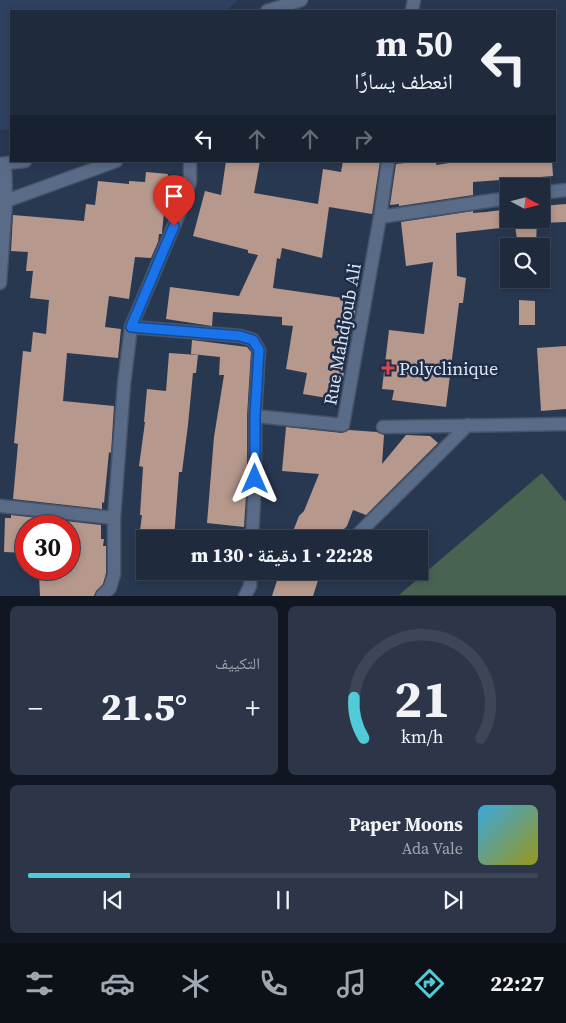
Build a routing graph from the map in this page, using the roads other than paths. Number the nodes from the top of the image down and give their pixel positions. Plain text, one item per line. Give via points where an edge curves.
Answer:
1 (301, 0) edge
2 (270, 10) edge
3 (17, 162) edge
4 (113, 162) edge
5 (190, 162) edge
6 (388, 162) edge
7 (2, 164) edge
8 (566, 190) edge
9 (550, 193) edge
10 (500, 199) edge
11 (6, 201) junction
12 (380, 217) junction
13 (0, 283) edge
14 (131, 327) junction
15 (255, 416) junction
16 (566, 424) edge
17 (468, 425) junction
18 (383, 426) dead end
19 (0, 506) edge
20 (114, 518) junction
21 (252, 530) edge
22 (362, 530) edge
23 (250, 580) edge
24 (102, 596) edge
25 (245, 596) edge

1 - 2 street
3 - 7 street
4 - 11 street
5 - 14 street via 190,182 182,209
6 - 12 street, Rue Mahdjoub Ali
7 - 11 street
8 - 9 street
10 - 12 street
11 - 13 street
12 - 15 street, Rue Mahdjoub Ali via 343,425
14 - 15 street via 240,336 253,340 259,350
14 - 20 street
15 - 21 street
16 - 17 street
17 - 18 street
17 - 22 street
19 - 20 street
20 - 24 street via 114,574 110,588
23 - 25 street

